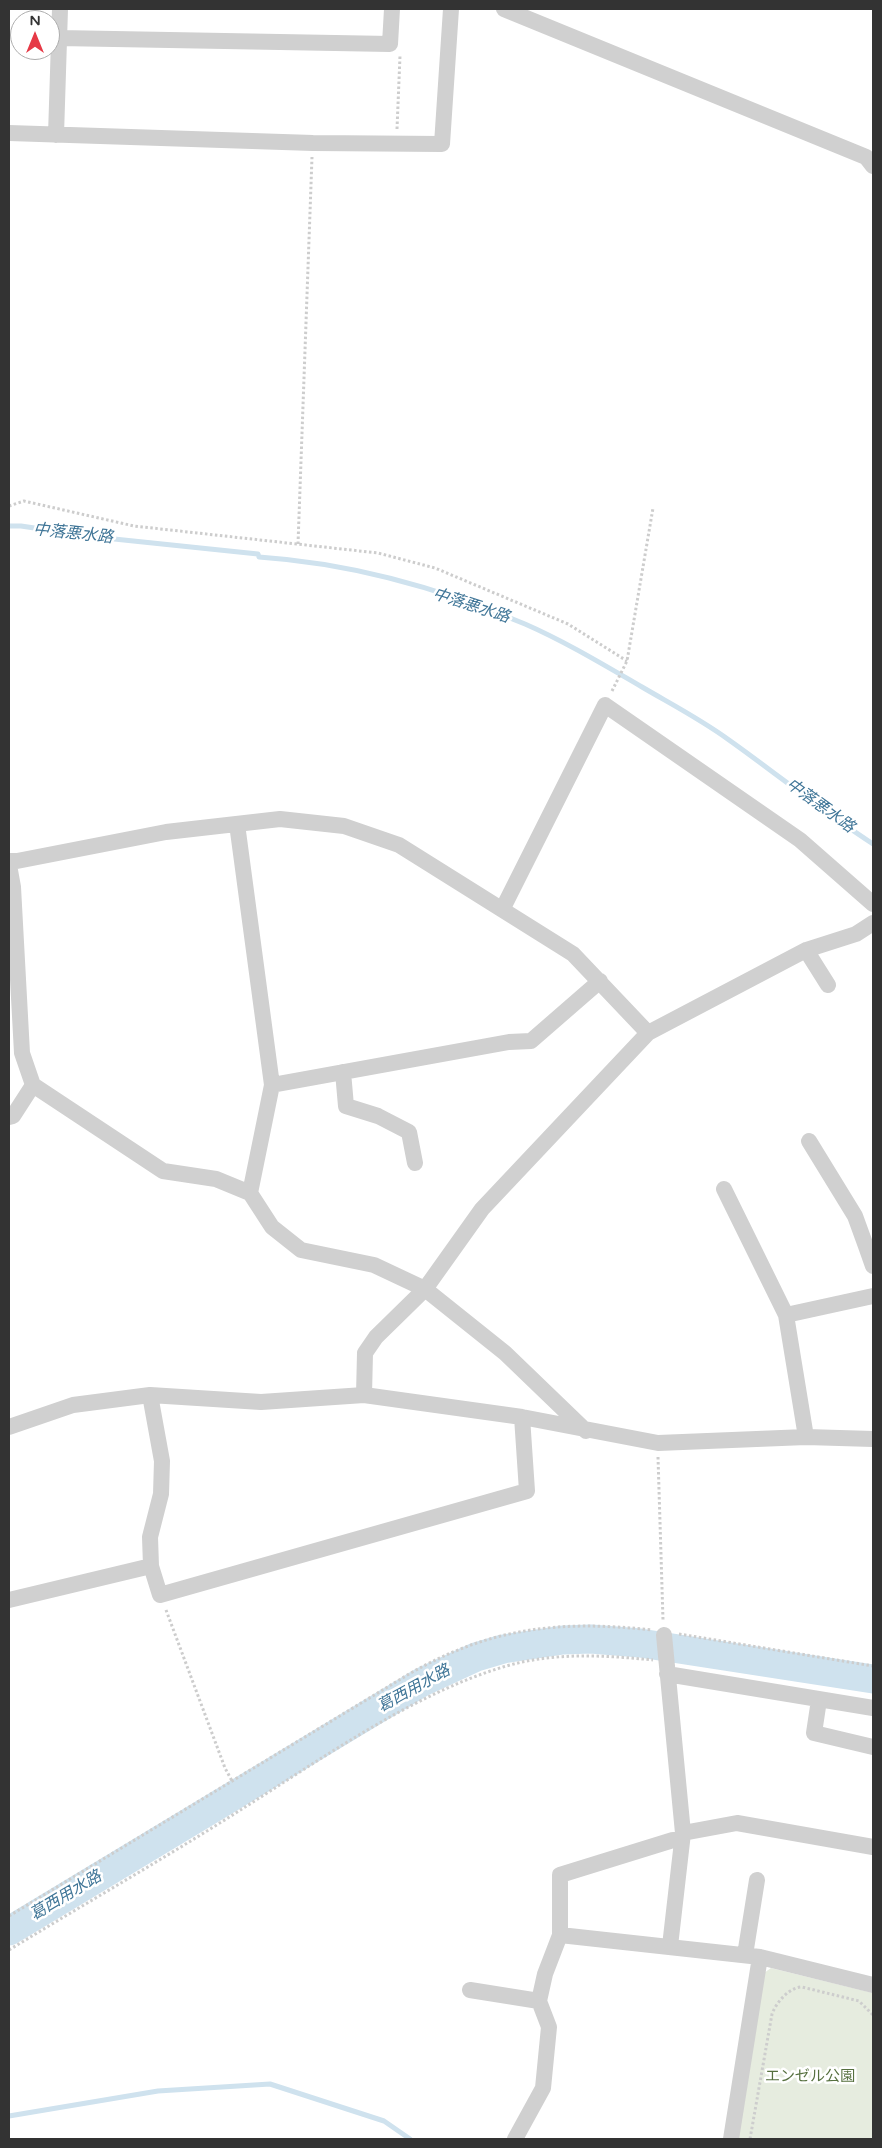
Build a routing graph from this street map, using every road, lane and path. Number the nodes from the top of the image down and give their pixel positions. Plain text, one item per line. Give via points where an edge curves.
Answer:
1 (392, 9) edge
2 (452, 9) edge
3 (504, 9) edge
4 (60, 38) edge
5 (401, 47) dead end
6 (58, 60) edge
7 (9, 133) edge
8 (56, 135) junction
9 (396, 142) junction
10 (313, 143) junction
11 (873, 166) edge
12 (9, 506) edge
13 (653, 508) dead end
14 (298, 544) junction
15 (626, 661) junction
16 (605, 705) junction
17 (237, 824) junction
18 (9, 861) edge
19 (9, 865) edge
20 (873, 904) edge
21 (503, 908) junction
22 (873, 923) edge
23 (806, 950) junction
24 (600, 981) junction
25 (828, 985) dead end
26 (648, 1032) junction
27 (343, 1072) junction
28 (33, 1085) junction
29 (272, 1085) junction
30 (9, 1117) edge
31 (808, 1141) dead end
32 (415, 1163) dead end
33 (724, 1189) dead end
34 (250, 1193) junction
35 (870, 1248) edge
36 (873, 1266) edge
37 (425, 1289) junction
38 (873, 1296) edge
39 (786, 1315) junction
40 (150, 1395) junction
41 (364, 1395) junction
42 (522, 1417) junction
43 (9, 1427) edge
44 (586, 1431) junction
45 (806, 1437) junction
46 (873, 1439) edge
47 (658, 1444) junction
48 (151, 1566) junction
49 (160, 1595) junction
50 (9, 1600) edge
51 (665, 1633) junction
52 (660, 1658) junction
53 (873, 1666) edge
54 (667, 1674) junction
55 (819, 1700) junction
56 (873, 1708) edge
57 (873, 1747) edge
58 (232, 1781) junction
59 (683, 1837) junction
60 (873, 1847) edge
61 (757, 1880) dead end
62 (9, 1916) edge
63 (560, 1935) junction
64 (670, 1946) junction
65 (9, 1950) edge
66 (753, 1956) junction
67 (873, 1985) edge
68 (470, 1990) dead end
69 (539, 2001) junction
70 (873, 2015) edge
71 (515, 2139) edge
72 (731, 2139) edge
73 (750, 2139) edge

1 - 4 street via 390,44
2 - 9 street via 442,144
3 - 11 street via 866,157
5 - 9 path
6 - 8 street
7 - 8 street
8 - 10 street
9 - 10 street
10 - 14 path
12 - 14 path via 24,502 134,526
13 - 15 path
14 - 15 path via 378,553 436,568 568,624
15 - 16 path
16 - 20 street via 800,840
16 - 21 street
17 - 18 street via 166,832
17 - 21 street via 280,818 344,826 399,845
17 - 29 street
19 - 28 street via 22,1052
21 - 24 street via 573,954
22 - 23 street via 856,934
23 - 25 street
23 - 26 street
24 - 26 street
24 - 27 street via 531,1042 509,1042
26 - 37 street via 482,1209
27 - 29 street
27 - 32 street via 346,1106 378,1116 410,1132
28 - 30 street via 13,1116
28 - 34 street via 163,1171 216,1179
29 - 34 street
31 - 35 street via 855,1216
33 - 39 street
34 - 37 street via 272,1227 301,1250 374,1265
35 - 36 street
37 - 41 street via 376,1337 365,1353
37 - 44 street via 506,1353
38 - 39 street
39 - 45 street
40 - 41 street via 261,1402
40 - 43 street via 73,1405
40 - 48 street via 162,1461 161,1494 150,1537
41 - 42 street
42 - 44 street
42 - 49 street via 527,1491
44 - 47 street
45 - 46 street
45 - 47 street
47 - 51 path
48 - 49 street
48 - 50 street
49 - 58 path
51 - 52 street
51 - 53 path
51 - 58 path via 582,1624 494,1638 446,1655 410,1674
52 - 54 street
52 - 65 path via 539,1659 504,1667 440,1691 342,1746
54 - 55 street
54 - 59 street
55 - 56 street
55 - 57 street via 814,1734
58 - 62 path
59 - 60 street via 737,1823
59 - 63 street via 560,1876
59 - 64 street
61 - 66 street
63 - 64 street
63 - 69 street via 544,1974
64 - 66 street
66 - 67 street
66 - 72 street
68 - 69 street
69 - 71 street via 549,2027 543,2088
70 - 73 path via 859,2001 802,1987 794,1988 780,2001 772,2014

